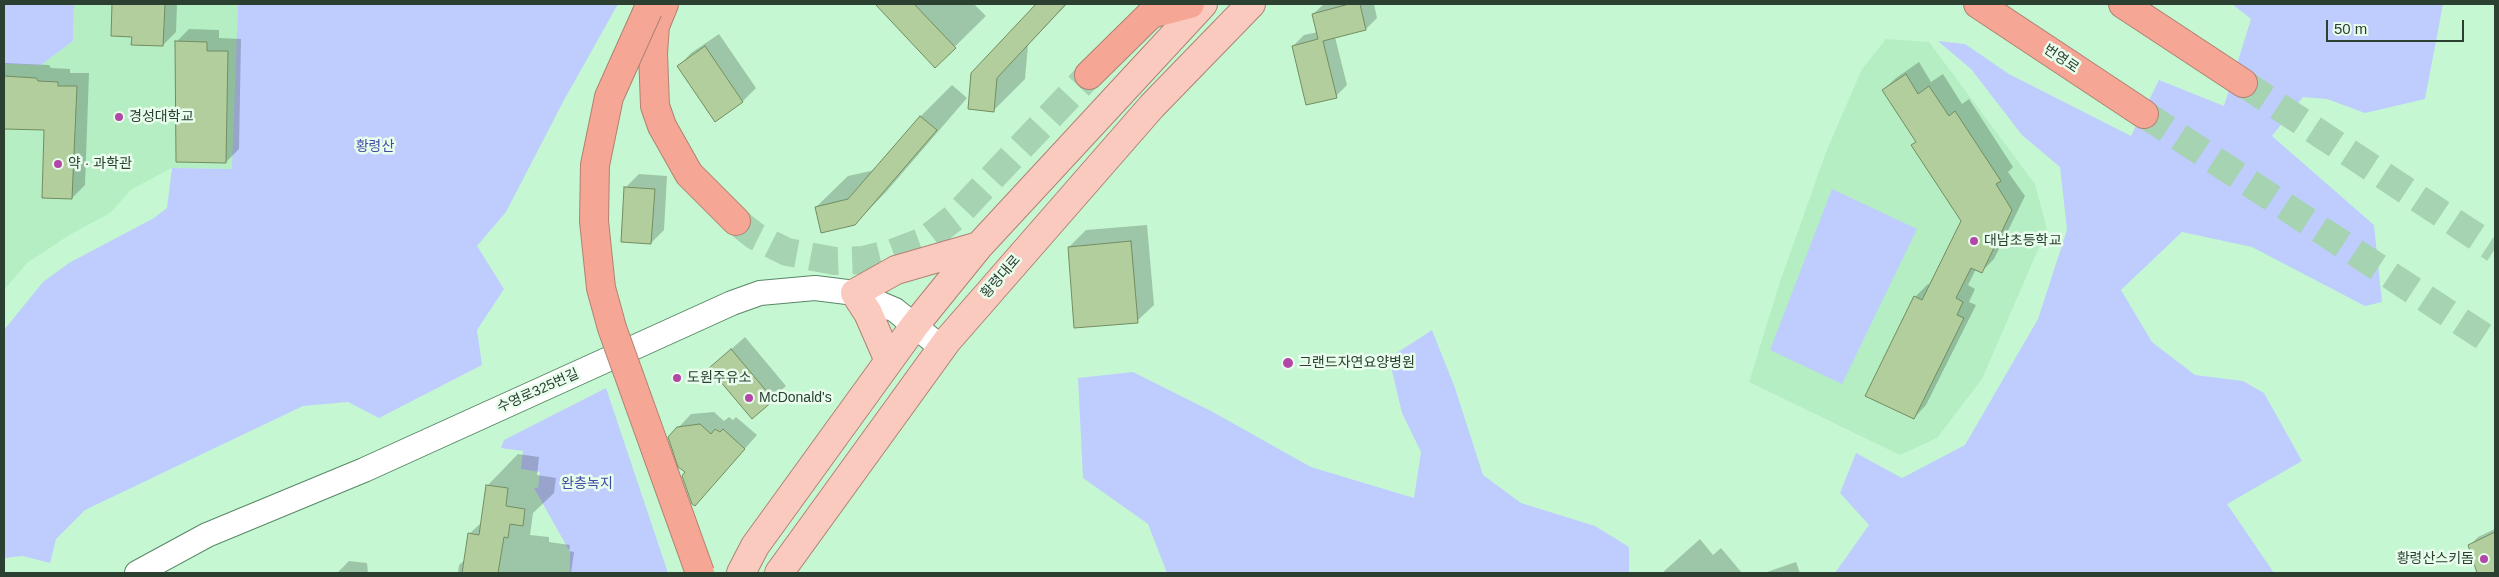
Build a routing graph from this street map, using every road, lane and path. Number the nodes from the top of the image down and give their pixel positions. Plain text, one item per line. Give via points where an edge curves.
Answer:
1 (651, 4) edge
2 (664, 4) edge
3 (1190, 4) edge
4 (1203, 4) edge
5 (1251, 4) edge
6 (1978, 4) edge
7 (2124, 4) edge
8 (1089, 75) tunnel mouth
9 (2243, 83) tunnel mouth
10 (2144, 114) tunnel mouth
11 (736, 221) tunnel mouth
12 (979, 246) junction
13 (855, 293) junction
14 (915, 325) junction
15 (942, 348) junction
16 (889, 360) junction
17 (136, 573) edge
18 (700, 573) edge
19 (740, 573) edge
20 (779, 573) edge

1 - 18 highway, bridge via 609,97 594,166 594,221 601,288 612,328
2 - 11 highway via 655,26 652,53 655,106 688,174
3 - 8 highway via 1151,14
4 - 12 main road
5 - 15 main road, 황령대로 via 1152,106
6 - 10 highway, 번영로
7 - 9 highway
12 - 13 main road via 896,270
12 - 14 main road
13 - 14 street, 수영로325번길 via 895,310
13 - 16 main road via 868,313
13 - 17 street, 수영로325번길 via 786,289 760,293 732,303 364,470 208,535
14 - 15 street, 수영로325번길
14 - 16 main road
15 - 20 main road, 황령대로
16 - 19 main road via 755,546

